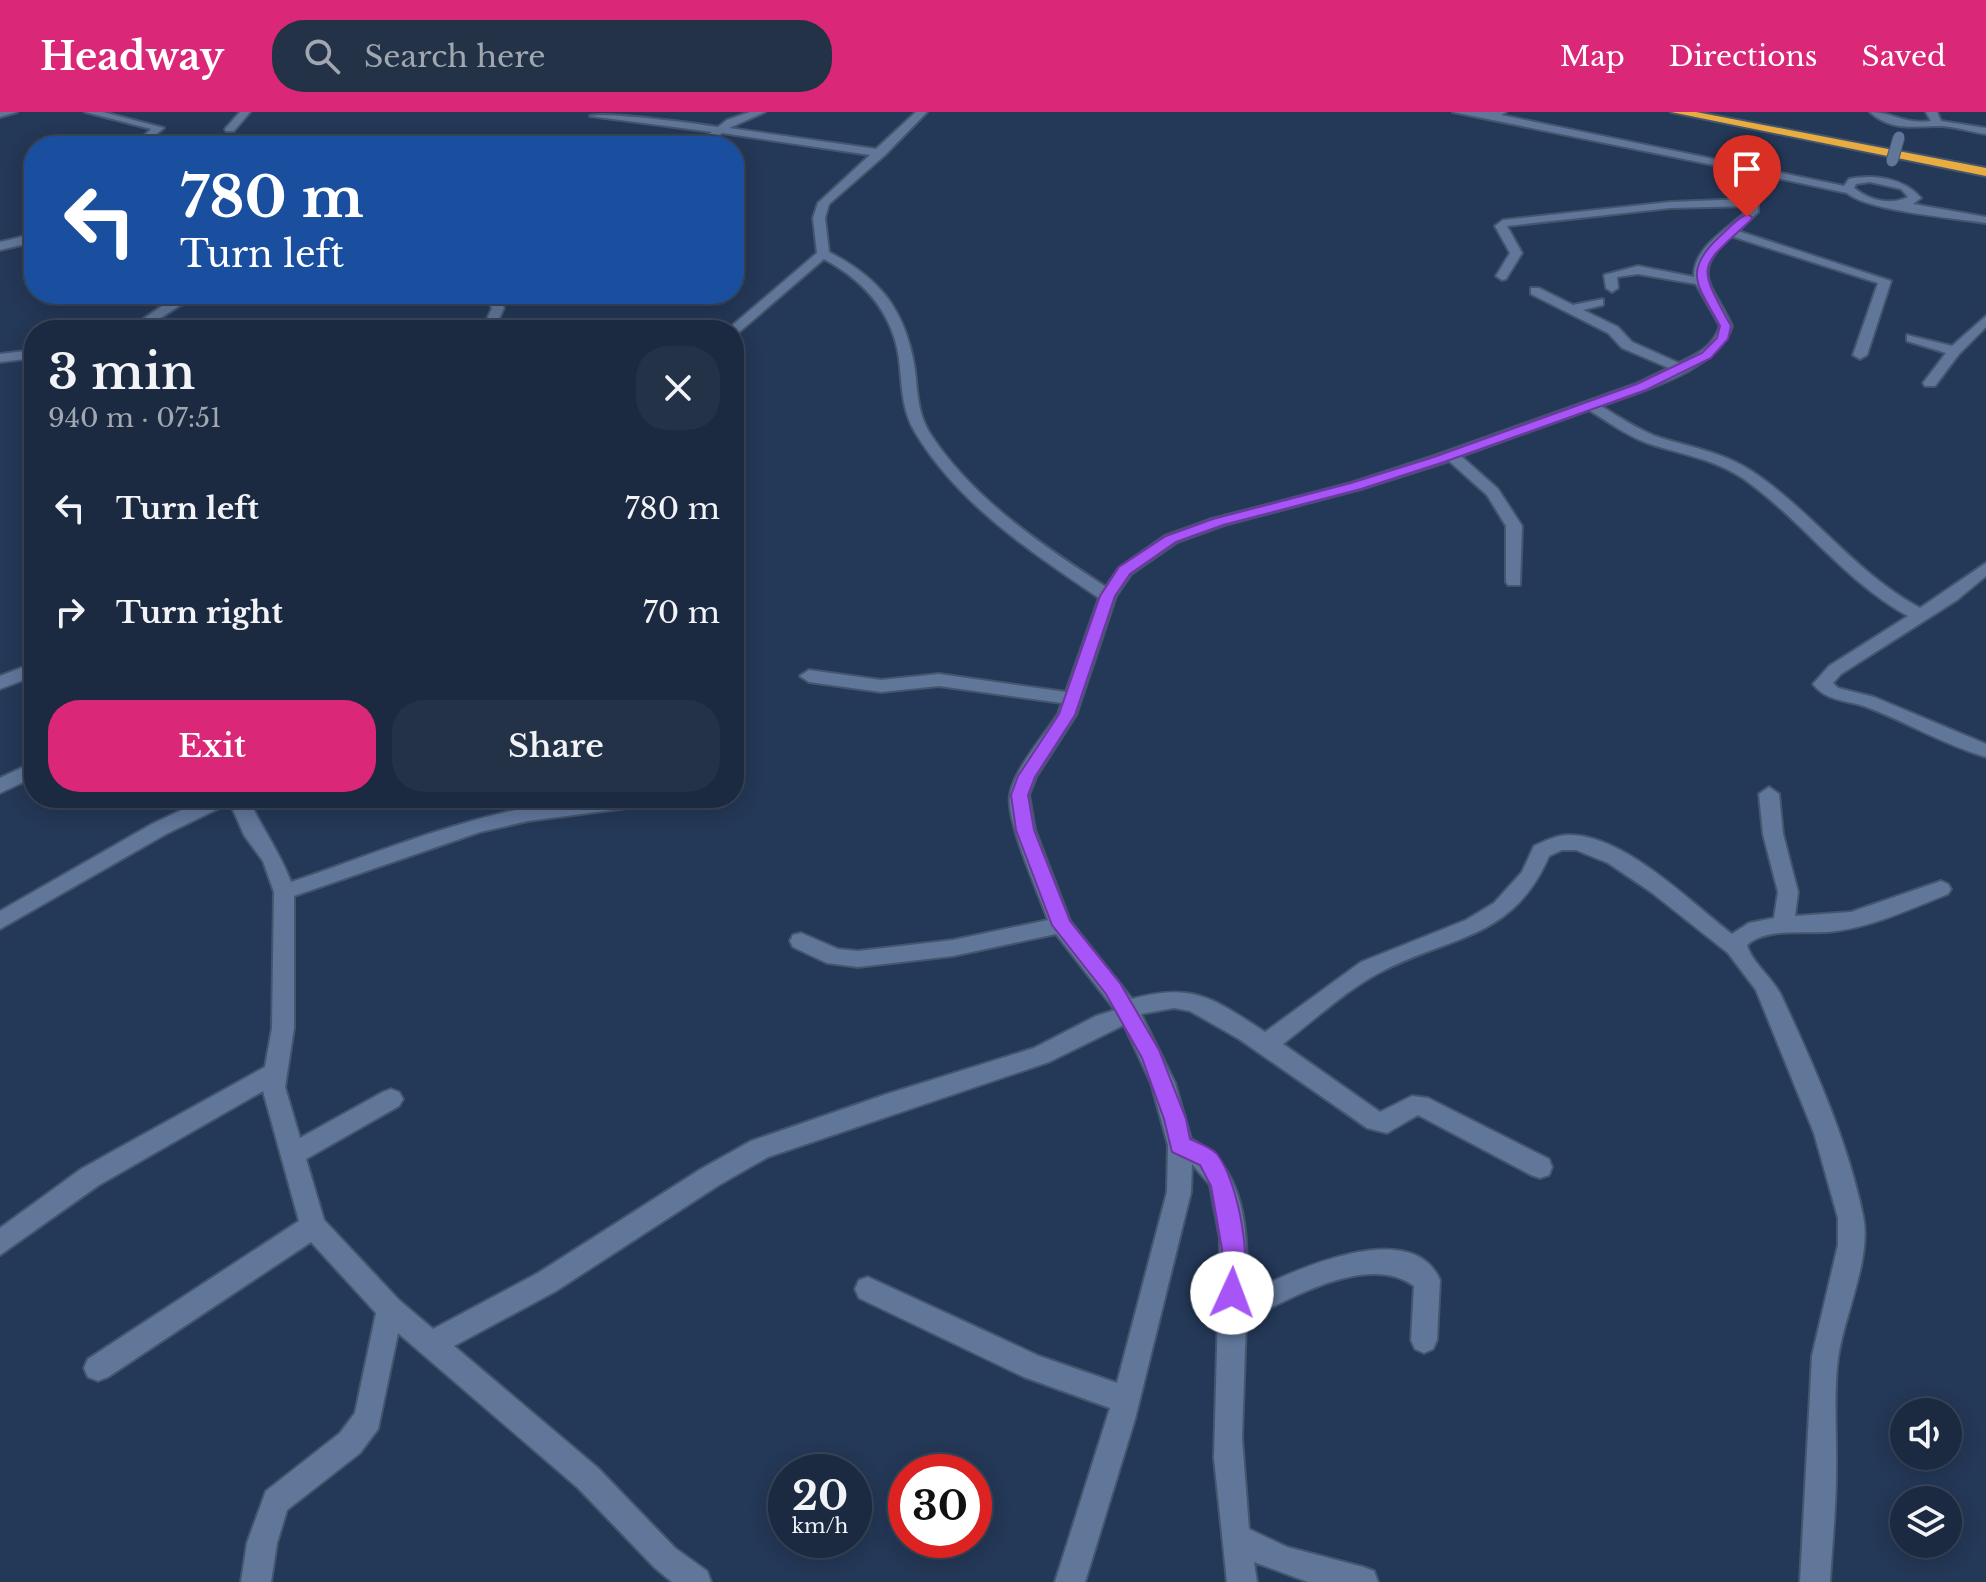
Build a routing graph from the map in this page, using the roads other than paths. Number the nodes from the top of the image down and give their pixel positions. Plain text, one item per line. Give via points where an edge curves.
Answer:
1 (12, 112) edge
2 (90, 112) edge
3 (245, 112) edge
4 (760, 112) edge
5 (922, 112) edge
6 (1458, 112) edge
7 (1516, 112) edge
8 (1677, 112) edge
9 (1739, 112) edge
10 (1875, 112) edge
11 (0, 114) edge
12 (1496, 114) edge
13 (595, 116) dead end
14 (1935, 117) edge
15 (1903, 124) junction
16 (230, 129) dead end
17 (721, 129) junction
18 (1986, 129) edge
19 (150, 136) edge
20 (713, 136) edge
21 (881, 153) junction
22 (1986, 159) edge
23 (1756, 170) junction
24 (1986, 172) edge
25 (1885, 181) junction
26 (1851, 186) junction
27 (1913, 193) junction
28 (1754, 202) junction
29 (1893, 204) junction
30 (1986, 213) edge
31 (1986, 220) edge
32 (1729, 232) junction
33 (24, 240) edge
34 (0, 246) edge
35 (823, 254) junction
36 (1502, 276) dead end
37 (1701, 281) junction
38 (1612, 288) dead end
39 (1535, 291) dead end
40 (1599, 302) dead end
41 (173, 304) edge
42 (1570, 310) junction
43 (149, 320) edge
44 (1986, 320) edge
45 (744, 321) edge
46 (1912, 338) dead end
47 (1954, 351) junction
48 (24, 355) edge
49 (1860, 355) dead end
50 (0, 358) edge
51 (1681, 369) junction
52 (1930, 383) dead end
53 (1591, 406) junction
54 (1451, 455) junction
55 (1986, 568) edge
56 (1514, 582) dead end
57 (1108, 596) junction
58 (1919, 615) junction
59 (24, 673) edge
60 (809, 676) dead end
61 (0, 683) edge
62 (1073, 699) junction
63 (1986, 751) edge
64 (24, 774) edge
65 (0, 786) edge
66 (1769, 794) dead end
67 (203, 808) edge
68 (242, 808) edge
69 (574, 808) edge
70 (1941, 889) dead end
71 (284, 892) junction
72 (0, 921) edge
73 (1061, 925) junction
74 (1781, 927) junction
75 (801, 941) dead end
76 (1736, 948) junction
77 (1128, 1012) junction
78 (1264, 1045) junction
79 (273, 1074) junction
80 (391, 1099) dead end
81 (1180, 1145) junction
82 (294, 1153) junction
83 (1540, 1167) dead end
84 (313, 1226) junction
85 (0, 1243) edge
86 (868, 1289) dead end
87 (390, 1309) junction
88 (1231, 1314) junction
89 (1424, 1340) dead end
90 (432, 1344) junction
91 (98, 1368) dead end
92 (1126, 1400) junction
93 (1235, 1538) junction
94 (256, 1582) edge
95 (696, 1582) edge
96 (1070, 1582) edge
97 (1242, 1582) edge
98 (1363, 1582) edge
99 (1815, 1582) edge

1 - 11 street
2 - 19 street via 159,128
3 - 16 street
4 - 17 street
5 - 21 street
6 - 12 street
7 - 26 street
8 - 24 highway
9 - 22 highway
10 - 15 street
12 - 23 street
13 - 17 street
14 - 15 street
14 - 18 street
15 - 25 street, bridge
17 - 20 street
17 - 21 street
21 - 35 street via 824,203 819,218
23 - 26 street
23 - 28 street via 1751,176
25 - 26 street
25 - 27 street
26 - 29 street via 1863,199
27 - 29 street via 1910,202
27 - 30 street
28 - 32 street via 1752,212
28 - 36 street via 1670,205 1503,223 1516,253
29 - 31 street
32 - 37 street via 1708,254
32 - 49 street via 1885,281
33 - 34 street
35 - 45 street
35 - 57 street via 860,274 898,323 909,402 933,447 1012,531
37 - 38 street via 1629,270 1610,275
37 - 51 street via 1725,333 1714,350
39 - 42 street
40 - 42 street
41 - 43 street
42 - 51 street via 1613,330 1627,345
44 - 47 street
46 - 47 street
47 - 52 street
48 - 50 street
51 - 53 street
53 - 54 street
53 - 58 street via 1646,437 1747,474 1875,589
54 - 56 street via 1493,492 1514,526
54 - 57 street via 1171,539 1125,571
55 - 58 street
57 - 62 street
58 - 63 street via 1822,684
59 - 61 street
60 - 62 street via 881,686 939,680
62 - 73 street via 1019,795 1025,830
64 - 65 street
66 - 74 street via 1773,838 1791,905
67 - 72 street
68 - 71 street via 272,858
69 - 71 street via 477,826
70 - 74 street via 1848,920
71 - 79 street via 283,1028
73 - 75 street via 953,948 858,959 835,957
73 - 77 street
74 - 76 street via 1745,933
76 - 78 street via 1625,865 1586,846 1562,842 1541,851 1530,876 1501,909 1473,926 1369,968
76 - 99 street via 1776,1009 1826,1133 1851,1218 1851,1245 1821,1394
77 - 78 street via 1187,1000
77 - 81 street via 1163,1083
77 - 90 street via 1028,1060 760,1149 547,1282
78 - 83 street via 1375,1121 1387,1123 1420,1105
79 - 82 street
79 - 85 street via 90,1177
80 - 82 street
81 - 88 street via 1208,1158 1222,1184 1233,1249
81 - 92 street via 1179,1192
82 - 84 street
84 - 87 street
84 - 91 street
86 - 92 street via 1034,1368
87 - 90 street
87 - 94 street via 368,1419 350,1443 276,1501
88 - 89 street via 1365,1260 1390,1260 1419,1271 1427,1280
88 - 93 street via 1228,1421
90 - 95 street via 588,1478 665,1558
92 - 96 street
93 - 97 street
93 - 98 street via 1285,1561

